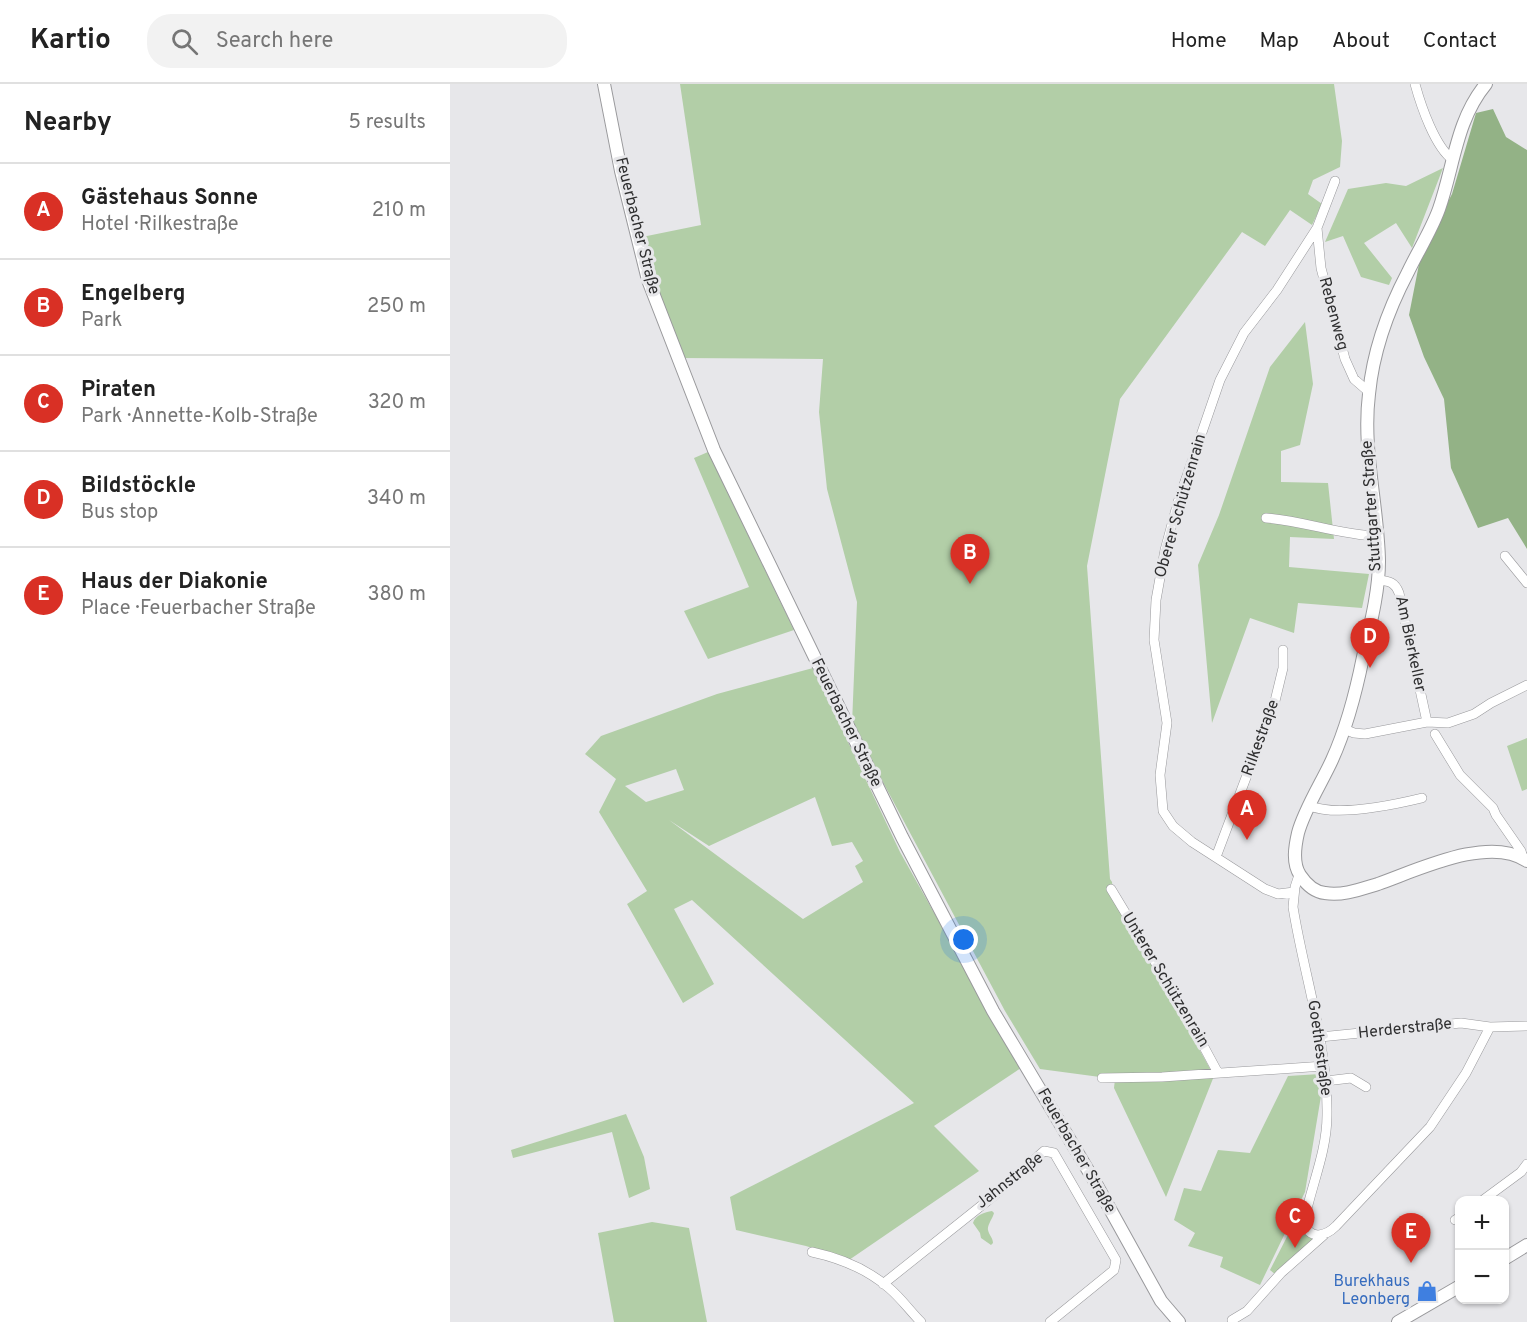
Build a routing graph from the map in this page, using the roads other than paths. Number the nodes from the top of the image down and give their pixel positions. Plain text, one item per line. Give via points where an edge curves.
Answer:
1 (604, 84) edge
2 (1415, 84) edge
3 (1486, 84) edge
4 (1453, 160) junction
5 (1335, 181) dead end
6 (1317, 228) junction
7 (1369, 392) junction
8 (1266, 518) dead end
9 (1377, 536) junction
10 (1505, 556) dead end
11 (1378, 580) junction
12 (1527, 583) edge
13 (1283, 650) dead end
14 (1527, 685) edge
15 (1427, 722) junction
16 (1344, 729) junction
17 (1435, 734) dead end
18 (1422, 798) dead end
19 (1310, 806) junction
20 (1216, 857) junction
21 (1525, 860) edge
22 (1299, 875) junction
23 (1110, 889) dead end
24 (1294, 892) junction
25 (1527, 1026) edge
26 (1490, 1028) junction
27 (1320, 1037) junction
28 (1324, 1066) junction
29 (1218, 1073) junction
30 (1102, 1078) dead end
31 (1326, 1081) junction
32 (1366, 1087) dead end
33 (1525, 1171) edge
34 (1489, 1196) edge
35 (1328, 1233) junction
36 (1527, 1245) edge
37 (812, 1252) dead end
38 (1509, 1255) edge
39 (883, 1284) junction
40 (1455, 1289) edge
41 (1232, 1320) dead end
42 (1176, 1321) edge
43 (921, 1322) edge
44 (1050, 1322) edge
45 (1398, 1322) edge

1 - 42 main road, Feuerbacher Straße via 648,280 714,450 896,827 993,1011
2 - 4 street via 1442,148
3 - 4 main road, Stuttgarter Straße via 1467,112
4 - 7 main road, Stuttgarter Straße via 1439,211 1392,305 1379,342
5 - 6 street, Oberer Schützenrain
6 - 7 street, Rebenweg via 1321,268 1345,359 1354,380
6 - 20 street, Oberer Schützenrain via 1244,333 1220,380 1178,502 1156,600 1154,640 1167,723 1160,775 1163,811 1173,826
7 - 9 main road, Stuttgarter Straße via 1366,425
8 - 9 street
9 - 11 main road, Stuttgarter Straße
10 - 12 street
11 - 15 street, Am Bierkeller via 1397,585
11 - 16 main road, Stuttgarter Straße
13 - 20 street, Rilkestraße via 1275,701
14 - 15 street via 1474,714 1448,723
15 - 16 street via 1365,734
16 - 19 main road, Stuttgarter Straße
17 - 21 street via 1460,775 1493,808
18 - 19 street via 1390,806 1351,809 1319,810
19 - 22 main road, Stuttgarter Straße via 1298,832 1295,852
20 - 24 street, Oberer Schützenrain via 1265,889 1278,894
21 - 22 main road via 1499,851 1481,851 1341,894 1312,889
22 - 24 street, Goethestraße
23 - 29 street, Unterer Schützenrain
24 - 27 street, Goethestraße via 1297,930
25 - 26 street, Herderstraße
26 - 27 street, Herderstraße via 1461,1023
26 - 35 street via 1430,1127
27 - 28 street, Goethestraße
28 - 29 street, Unterer Schützenrain
28 - 31 street, Goethestraße
29 - 30 street, Unterer Schützenrain
31 - 32 street via 1351,1078
31 - 35 street, Goethestraße via 1324,1150 1304,1222 1312,1234
33 - 34 street
35 - 41 street via 1281,1273 1247,1311
36 - 38 main road
37 - 39 street via 846,1262
39 - 43 street
39 - 44 street, Jahnstraße via 1044,1151 1054,1153 1116,1260 1114,1270
40 - 45 main road

